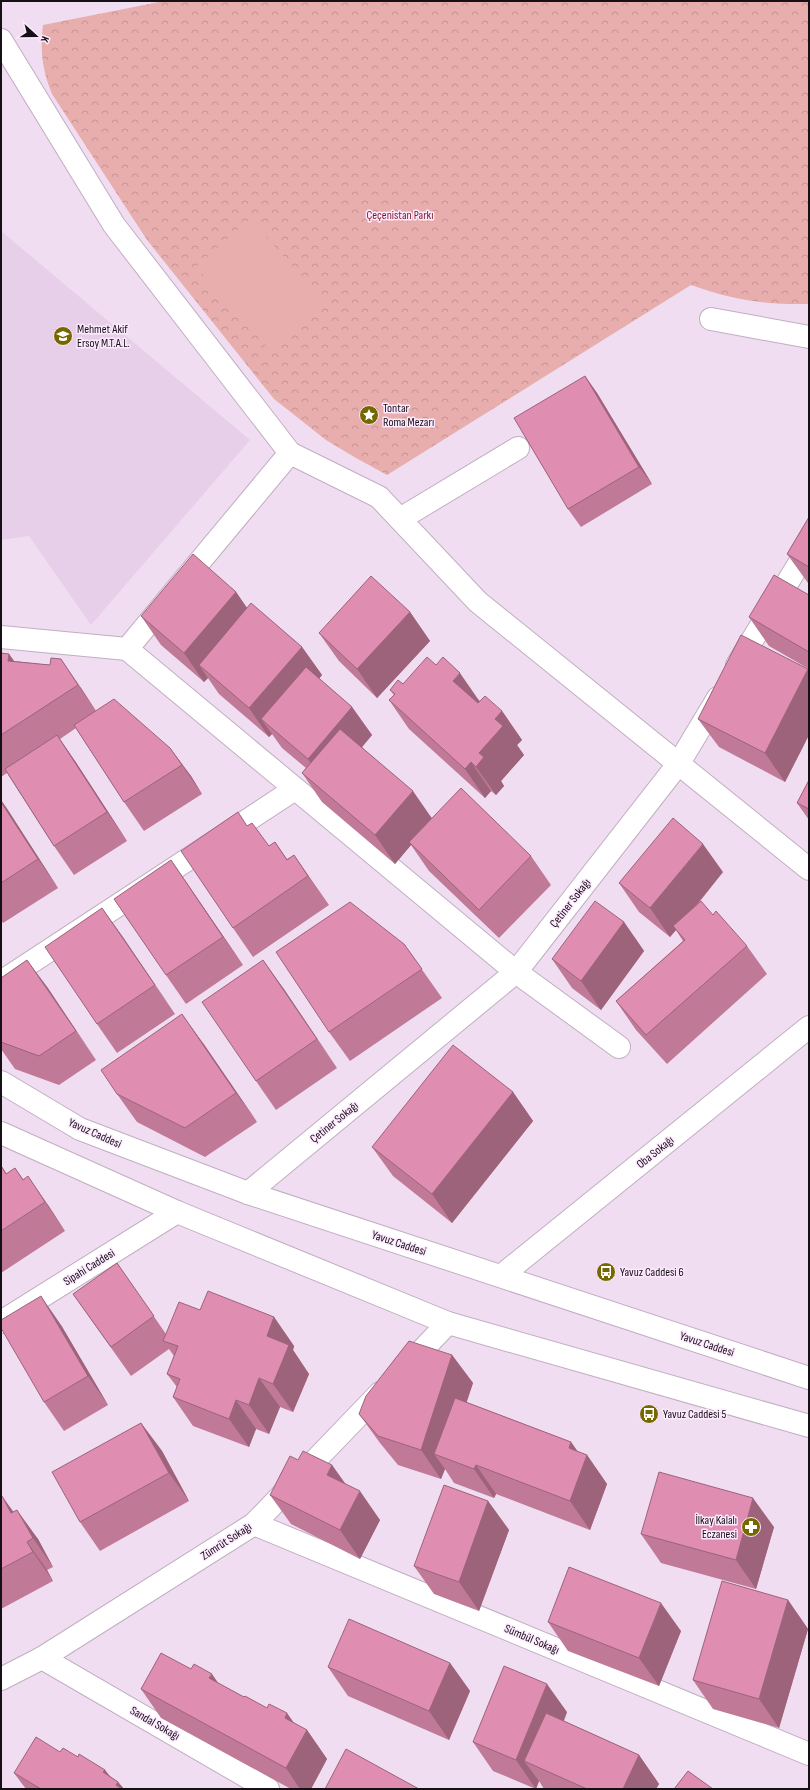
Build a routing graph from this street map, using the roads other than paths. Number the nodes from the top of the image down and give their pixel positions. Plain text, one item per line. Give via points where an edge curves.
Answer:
1 (1, 40) edge
2 (711, 319) dead end
3 (809, 336) edge
4 (518, 448) dead end
5 (290, 453) junction
6 (400, 519) junction
7 (809, 540) edge
8 (1, 637) edge
9 (127, 649) junction
10 (679, 763) junction
11 (295, 789) junction
12 (809, 869) edge
13 (516, 972) junction
14 (1, 982) edge
15 (809, 1027) edge
16 (619, 1047) dead end
17 (1, 1082) edge
18 (1, 1133) edge
19 (248, 1193) junction
20 (177, 1212) junction
21 (501, 1276) junction
22 (1, 1322) edge
23 (448, 1323) junction
24 (809, 1378) edge
25 (809, 1426) edge
26 (254, 1524) junction
27 (42, 1658) junction
28 (1, 1679) edge
29 (809, 1754) edge
30 (268, 1789) edge

1 - 5 street via 114,225
2 - 3 street
4 - 6 street
5 - 6 street via 379,496
5 - 9 street
6 - 10 street via 478,602
7 - 10 street, Çetiner Sokağı via 800,562
8 - 9 street
9 - 11 street
10 - 12 street
10 - 13 street, Çetiner Sokağı
11 - 13 street
11 - 14 street
13 - 16 street
13 - 19 street, Çetiner Sokağı
15 - 21 street, Oba Sokağı
17 - 19 street, Yavuz Caddesi via 80,1129
18 - 20 street
19 - 21 street, Yavuz Caddesi
20 - 22 street, Sipahi Caddesi
20 - 23 street
21 - 24 street, Yavuz Caddesi
23 - 25 street
23 - 26 street, Zümrüt Sokağı
26 - 27 street, Zümrüt Sokağı
26 - 29 street, Sümbül Sokağı
27 - 28 street, Zümrüt Sokağı
27 - 30 street, Sandal Sokağı

